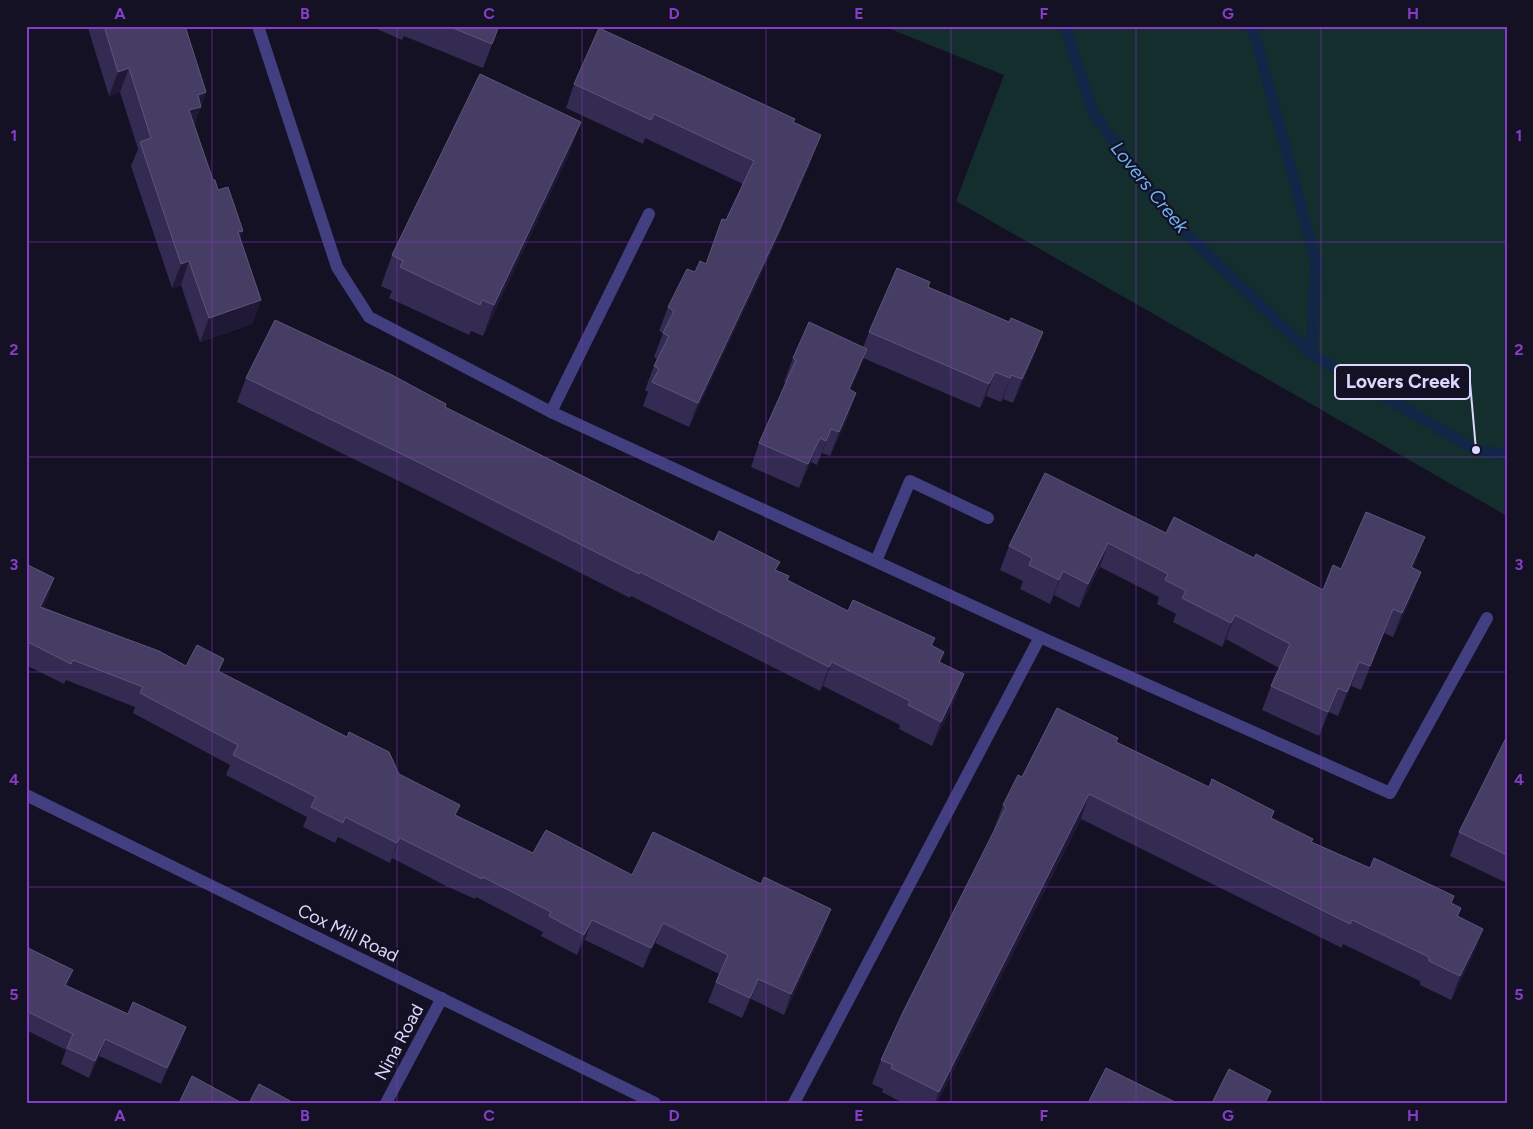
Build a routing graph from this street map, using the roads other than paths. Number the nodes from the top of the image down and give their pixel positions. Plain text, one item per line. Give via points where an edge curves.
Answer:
1 (258, 26) edge
2 (649, 214) dead end
3 (551, 412) junction
4 (988, 518) dead end
5 (876, 561) junction
6 (1487, 618) dead end
7 (1040, 637) junction
8 (26, 795) edge
9 (442, 998) junction
10 (386, 1103) edge
11 (655, 1103) edge
12 (794, 1103) edge

1 - 3 street via 337,267 369,317
2 - 3 street
3 - 5 street
4 - 5 street via 910,481
5 - 7 street
6 - 7 street via 1390,793
7 - 12 street
8 - 9 street, Cox Mill Road
9 - 10 street, Nina Road
9 - 11 street, Cox Mill Road

